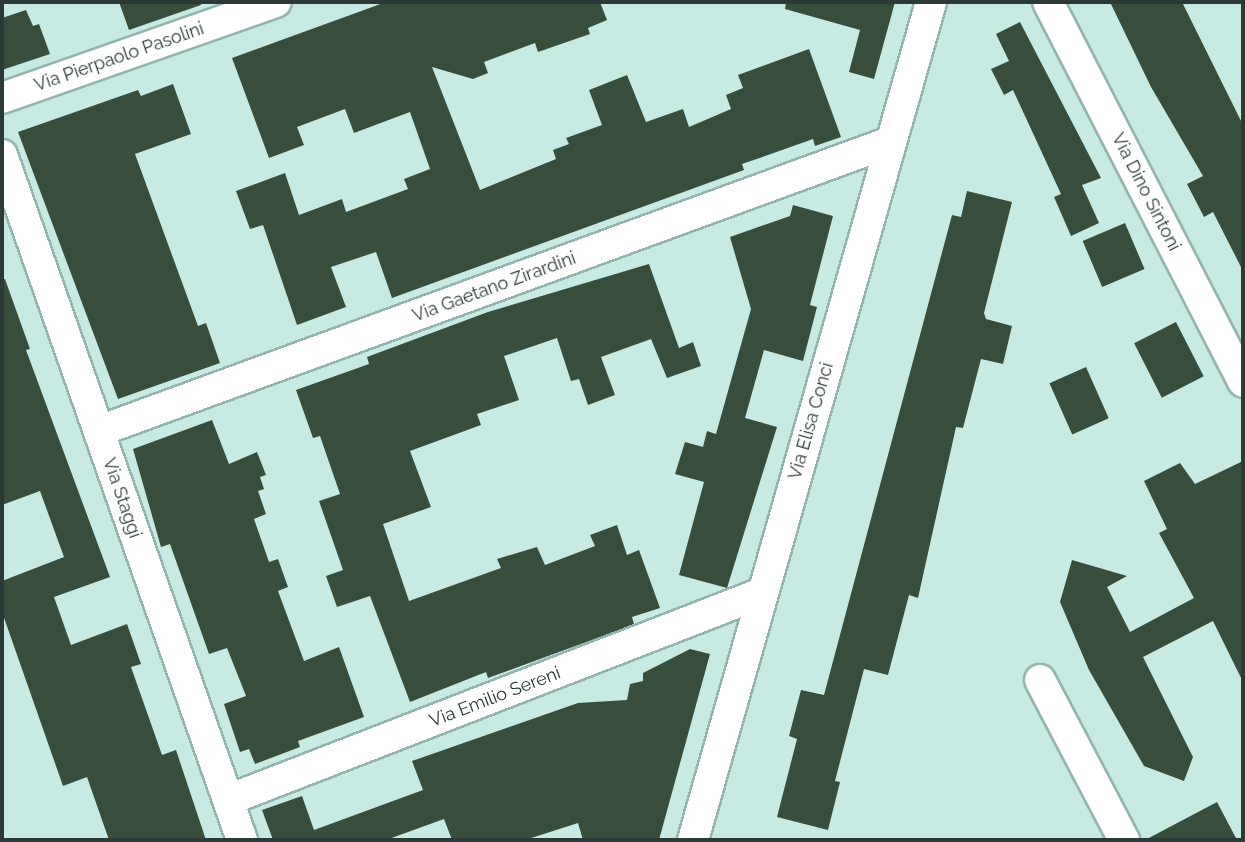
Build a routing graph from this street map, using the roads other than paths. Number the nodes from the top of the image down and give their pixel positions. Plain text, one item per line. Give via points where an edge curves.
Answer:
1 (276, 2) edge
2 (931, 2) edge
3 (1048, 2) edge
4 (2, 98) edge
5 (890, 142) junction
6 (2, 155) edge
7 (1243, 382) edge
8 (99, 431) junction
9 (762, 593) junction
10 (1040, 680) dead end
11 (228, 800) junction
12 (242, 840) edge
13 (693, 840) edge
14 (1124, 840) edge

1 - 4 street, Via Pierpaolo Pasolini
2 - 5 street, Via Elisa Conci
3 - 7 street, Via Dino Sintoni
5 - 8 street, Via Gaetano Zirardini
5 - 9 street, Via Elisa Conci
6 - 8 street, Via Staggi
8 - 11 street, Via Staggi
9 - 11 street, Via Emilio Sereni
9 - 13 street, Via Elisa Conci
10 - 14 street
11 - 12 street, Via Staggi

